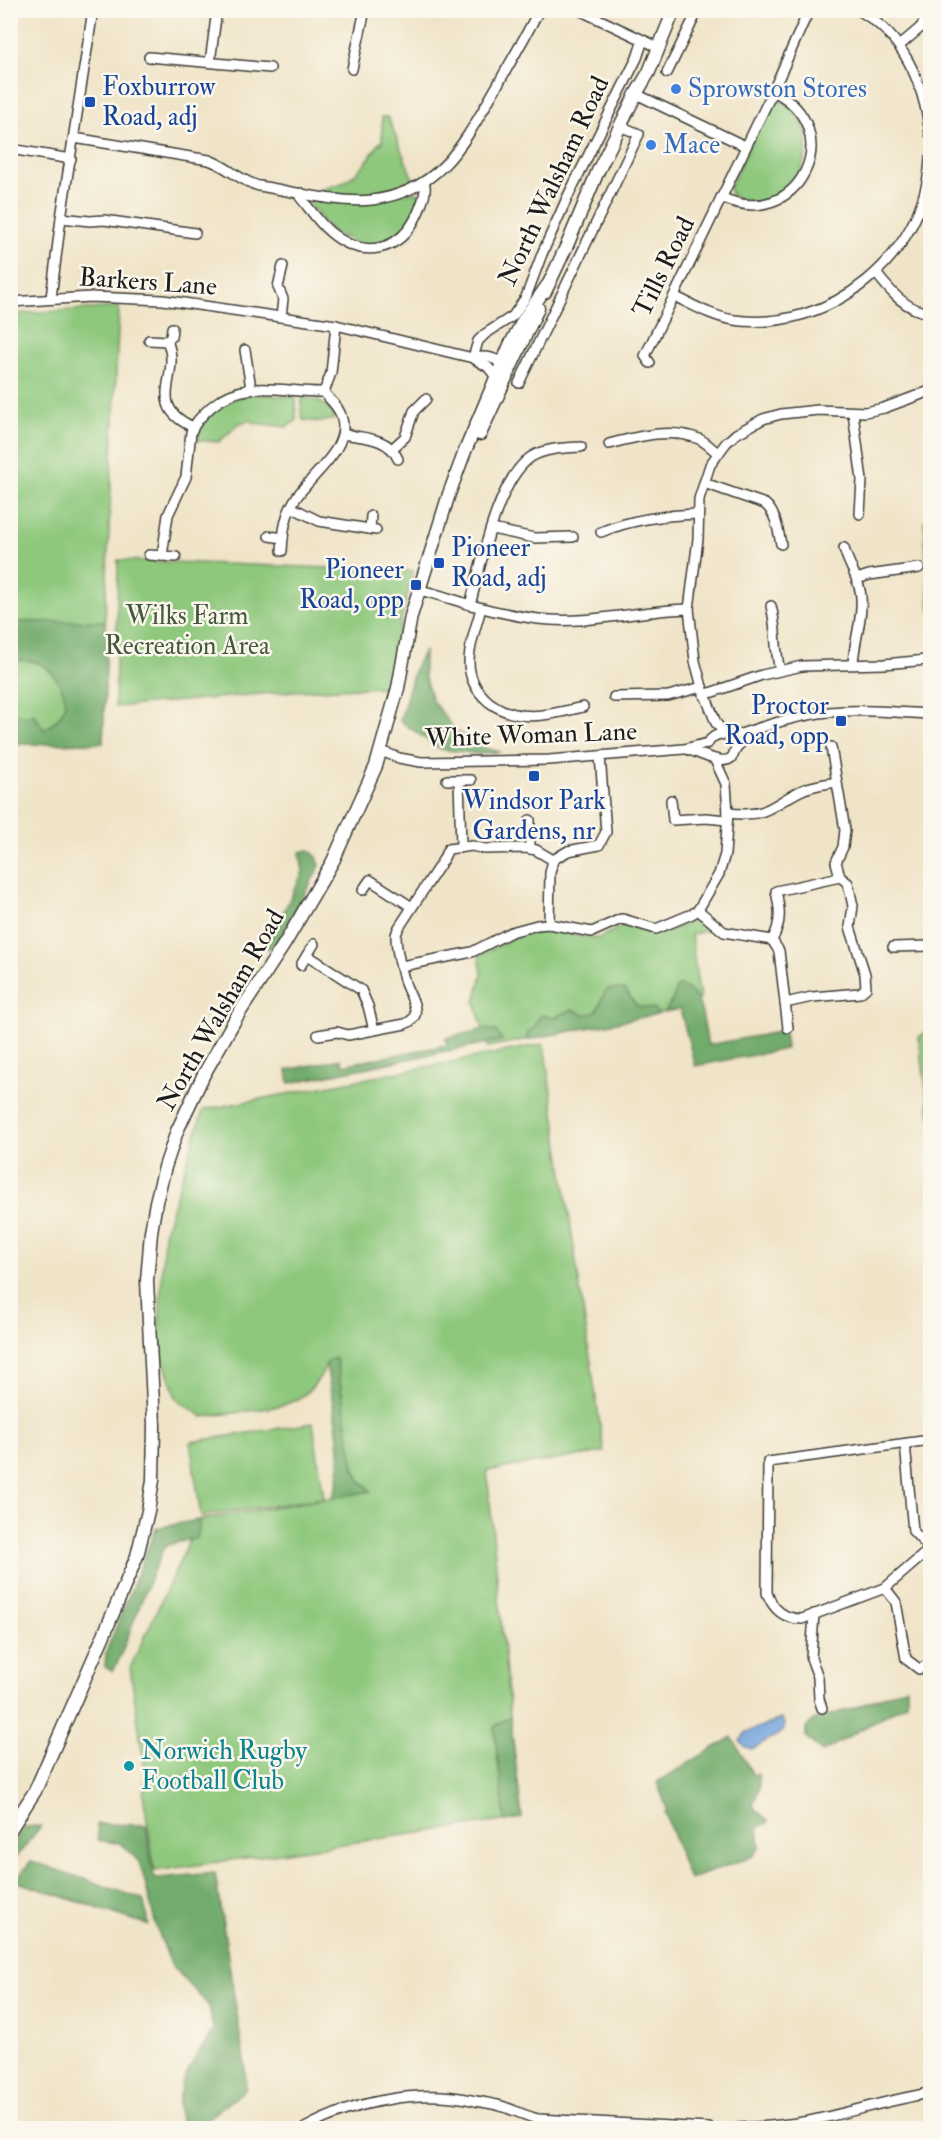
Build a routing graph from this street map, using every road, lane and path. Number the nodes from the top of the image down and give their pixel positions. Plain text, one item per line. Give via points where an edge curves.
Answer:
1 (93, 10) edge
2 (217, 10) edge
3 (365, 10) edge
4 (539, 10) edge
5 (579, 10) edge
6 (674, 10) edge
7 (699, 10) edge
8 (809, 10) edge
9 (858, 10) edge
10 (930, 14) edge
11 (643, 40) junction
12 (899, 46) junction
13 (658, 47) junction
14 (149, 57) dead end
15 (210, 62) junction
16 (270, 69) dead end
17 (352, 69) dead end
18 (667, 73) dead end
19 (773, 91) junction
20 (636, 94) junction
21 (620, 126) junction
22 (930, 134) edge
23 (74, 138) junction
24 (745, 146) junction
25 (10, 149) edge
26 (930, 158) edge
27 (71, 159) junction
28 (424, 182) junction
29 (301, 193) junction
30 (721, 197) junction
31 (60, 218) junction
32 (195, 233) dead end
33 (568, 243) junction
34 (585, 248) junction
35 (283, 266) dead end
36 (876, 273) junction
37 (674, 296) junction
38 (51, 298) junction
39 (10, 302) edge
40 (930, 312) edge
41 (281, 317) junction
42 (336, 326) junction
43 (172, 328) dead end
44 (149, 340) dead end
45 (167, 341) junction
46 (245, 350) dead end
47 (473, 358) junction
48 (645, 358) dead end
49 (502, 372) junction
50 (519, 383) dead end
51 (251, 388) junction
52 (930, 391) edge
53 (324, 392) junction
54 (426, 399) dead end
55 (854, 413) junction
56 (193, 427) junction
57 (343, 434) junction
58 (609, 444) dead end
59 (581, 447) dead end
60 (393, 448) junction
61 (718, 453) junction
62 (398, 459) dead end
63 (704, 483) junction
64 (861, 503) junction
65 (873, 503) dead end
66 (291, 507) junction
67 (698, 514) junction
68 (860, 514) dead end
69 (371, 516) dead end
70 (563, 528) dead end
71 (492, 529) junction
72 (601, 532) dead end
73 (269, 536) dead end
74 (283, 538) junction
75 (781, 544) dead end
76 (844, 548) dead end
77 (282, 551) dead end
78 (149, 555) dead end
79 (162, 556) junction
80 (176, 557) dead end
81 (847, 559) junction
82 (837, 561) dead end
83 (918, 567) dead end
84 (857, 579) junction
85 (418, 590) junction
86 (471, 605) junction
87 (771, 606) dead end
88 (482, 608) junction
89 (689, 609) junction
90 (910, 651) dead end
91 (927, 660) dead end
92 (911, 662) junction
93 (853, 664) junction
94 (780, 670) junction
95 (703, 691) junction
96 (614, 697) dead end
97 (708, 705) junction
98 (577, 712) dead end
99 (930, 714) edge
100 (757, 730) junction
101 (728, 735) junction
102 (710, 740) junction
103 (831, 747) dead end
104 (684, 749) junction
105 (381, 751) junction
106 (733, 754) junction
107 (600, 756) junction
108 (713, 759) junction
109 (447, 780) dead end
110 (459, 780) junction
111 (471, 780) dead end
112 (837, 782) junction
113 (726, 784) junction
114 (671, 800) dead end
115 (728, 816) junction
116 (530, 820) dead end
117 (461, 846) junction
118 (530, 849) junction
119 (553, 860) junction
120 (376, 870) dead end
121 (840, 877) junction
122 (370, 880) junction
123 (363, 890) dead end
124 (412, 908) junction
125 (698, 910) junction
126 (549, 924) junction
127 (898, 936) dead end
128 (772, 940) junction
129 (314, 944) dead end
130 (930, 946) edge
131 (307, 955) junction
132 (301, 965) dead end
133 (402, 966) junction
134 (785, 1003) junction
135 (788, 1028) dead end
136 (374, 1030) junction
137 (318, 1035) dead end
138 (930, 1440) edge
139 (905, 1444) junction
140 (930, 1549) edge
141 (885, 1588) junction
142 (814, 1614) junction
143 (930, 1664) edge
144 (817, 1702) dead end
145 (10, 1830) edge
146 (930, 2093) edge
147 (305, 2128) edge
148 (709, 2128) edge
149 (738, 2128) edge

1 - 23 street
2 - 15 street
3 - 17 street
4 - 28 street via 466,140 439,172
5 - 11 street
6 - 13 main road, North Walsham Road
7 - 18 street
8 - 19 street, Tills Road
9 - 12 street via 879,24
10 - 12 street
11 - 13 street
11 - 47 street, North Walsham Road via 568,196 526,297 513,316 478,341
12 - 22 street via 922,93
13 - 20 main road, North Walsham Road
14 - 15 street
15 - 16 street
19 - 24 street, Tills Road
19 - 30 street, Tills Road via 794,104 807,124 812,149 806,172 791,192 769,203 745,205
20 - 21 main road, North Walsham Road
20 - 24 street
21 - 33 main road, North Walsham Road
21 - 34 street, North Walsham Road via 639,134
23 - 27 street
23 - 29 street via 209,160 249,183
24 - 30 street, Tills Road
25 - 27 street
26 - 36 street via 920,208 901,243
27 - 31 street
28 - 29 street via 372,200
28 - 29 street via 420,208 406,234 394,244 374,249 347,243 331,233 300,197
30 - 37 street, Tills Road
31 - 32 street
31 - 38 street
33 - 34 street, North Walsham Road
33 - 49 main road, North Walsham Road via 547,286 524,319
34 - 50 street, North Walsham Road
35 - 41 street via 278,287 283,299
36 - 37 street via 836,301 795,317 772,320 731,319
36 - 40 street via 906,304
37 - 48 street, Tills Road
38 - 39 street, Barkers Lane
38 - 41 street, Barkers Lane via 163,300
41 - 42 street, Barkers Lane
42 - 47 street, Barkers Lane
42 - 53 street via 331,373
43 - 45 street
44 - 45 street
45 - 56 street via 171,352 168,406 173,415
46 - 51 street
47 - 49 street, Barkers Lane
47 - 49 street, Barkers Lane via 487,356
49 - 85 main road, North Walsham Road via 494,408 449,494
51 - 53 street
51 - 56 street via 215,403
52 - 55 street via 884,408
53 - 57 street via 339,411
54 - 60 street via 414,411 405,437
55 - 61 street via 800,411 764,419 736,434
55 - 64 street
56 - 79 street via 186,477 168,515
57 - 60 street via 375,439
57 - 66 street via 337,448
58 - 61 street via 619,436 676,435 699,439
59 - 71 street via 568,443 522,464 505,492
60 - 62 street
61 - 63 street
63 - 67 street
63 - 75 street via 772,505 773,534
64 - 65 street
64 - 68 street
66 - 69 street via 319,521 373,530
66 - 74 street
67 - 72 street via 609,523
67 - 89 street
70 - 71 street via 569,538 534,538
71 - 86 street
73 - 74 street
74 - 77 street
76 - 81 street
78 - 79 street
79 - 80 street
81 - 82 street
81 - 84 street
83 - 84 street via 907,574
84 - 93 street via 861,608
85 - 86 street
85 - 105 main road, North Walsham Road
86 - 88 street
87 - 94 street
88 - 89 street via 560,620
88 - 98 street via 469,664 479,694 513,715
89 - 95 street
90 - 92 street
91 - 92 street
92 - 93 street
93 - 94 street
94 - 95 street
95 - 96 street via 626,702
95 - 97 street
97 - 101 street via 716,723
97 - 102 street
99 - 100 street, White Woman Lane via 829,712
100 - 101 street, White Woman Lane
100 - 106 street, White Woman Lane
101 - 102 street, White Woman Lane via 718,734
101 - 106 street via 734,742
102 - 104 street, White Woman Lane
102 - 108 street via 707,750
103 - 112 street
104 - 107 street, White Woman Lane
104 - 108 street, White Woman Lane
105 - 107 street, White Woman Lane via 399,758 436,762
105 - 145 main road, North Walsham Road via 333,861 236,1018 177,1131 152,1222 147,1281 154,1417 153,1480 148,1511 136,1556 107,1627 35,1791
106 - 108 street, White Woman Lane via 720,762
106 - 113 street
107 - 119 street via 607,840 568,850
108 - 113 street
109 - 110 street
110 - 111 street
110 - 117 street
112 - 115 street via 801,790 754,815
112 - 121 street via 844,830 843,847 836,862
113 - 115 street
114 - 115 street via 674,825
115 - 125 street via 723,864
116 - 118 street
117 - 118 street
117 - 124 street via 447,849
118 - 119 street
119 - 126 street
120 - 122 street
121 - 128 street via 776,891 779,927
121 - 134 street via 850,887 850,927 866,988 860,993
122 - 123 street
122 - 124 street
124 - 133 street via 396,935
125 - 126 street via 656,928 626,920 592,932
125 - 128 street via 724,932
126 - 133 street via 511,932 472,952
127 - 130 street via 896,947
128 - 134 street via 779,951
129 - 131 street
131 - 132 street
131 - 136 street via 361,990
133 - 136 street via 414,1017 405,1024
134 - 135 street
136 - 137 street via 348,1035 329,1029
138 - 139 street
139 - 140 street via 913,1531
139 - 142 street via 768,1462 767,1593 772,1606 790,1619
140 - 141 street
141 - 142 street
141 - 143 street via 896,1602 906,1659 919,1669
142 - 144 street via 811,1658 818,1677
146 - 149 street via 804,2122
147 - 148 street via 377,2102 446,2096 538,2118

